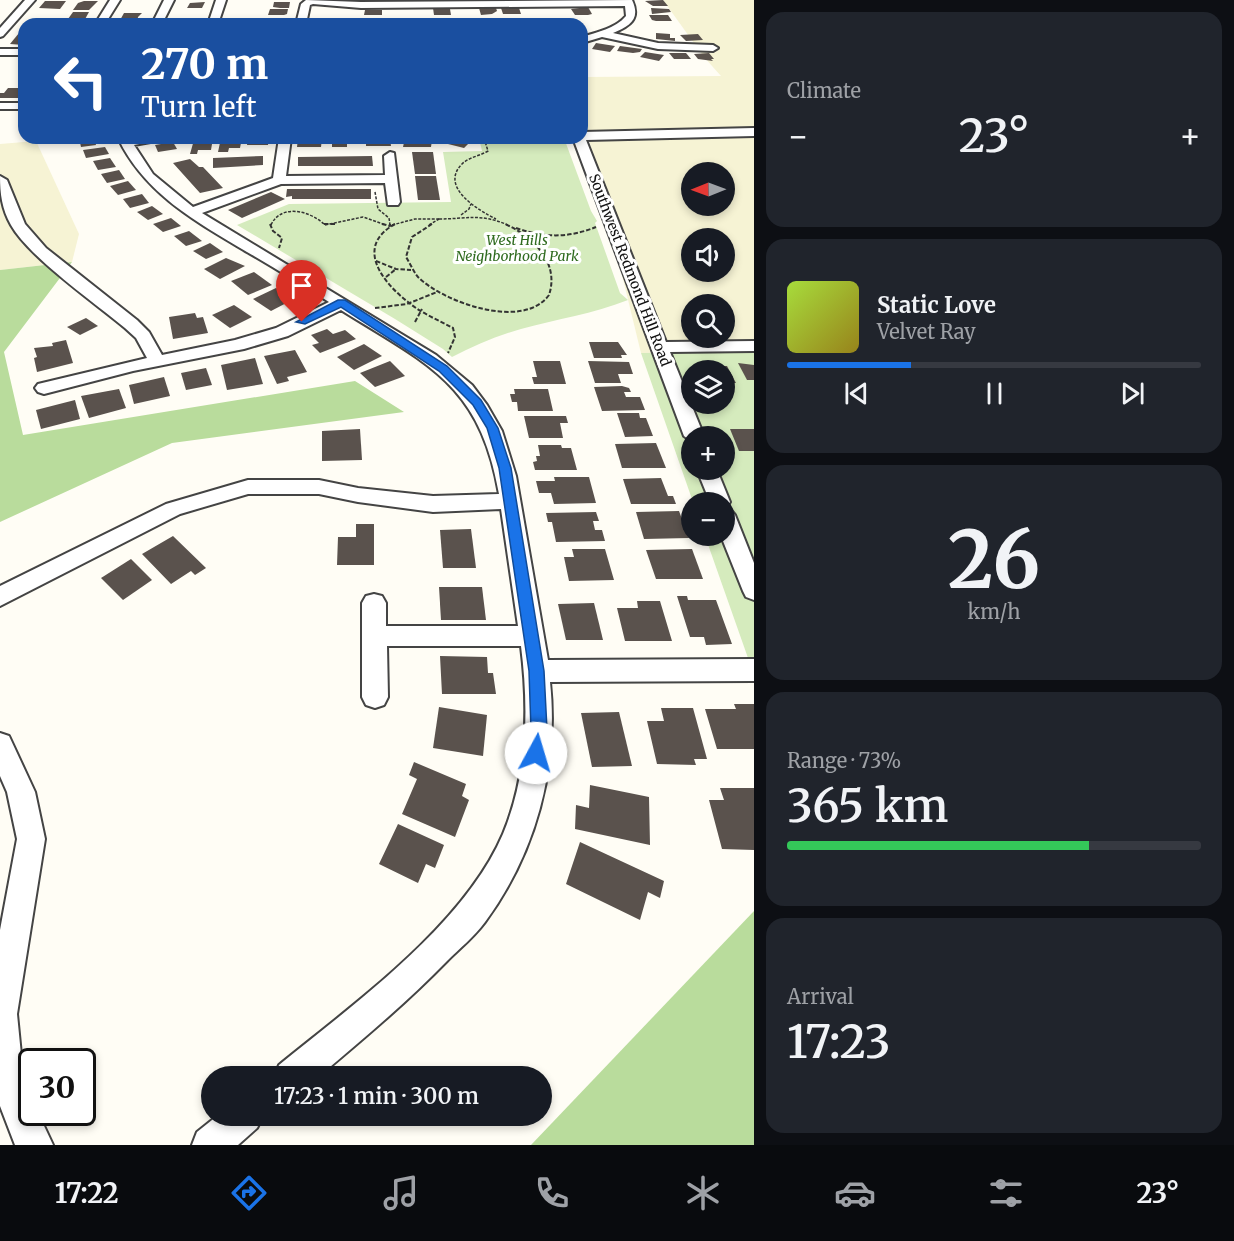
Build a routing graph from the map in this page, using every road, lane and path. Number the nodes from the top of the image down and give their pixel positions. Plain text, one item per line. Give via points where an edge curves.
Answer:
1 (30, 0) edge
2 (115, 0) edge
3 (169, 0) edge
4 (221, 0) edge
5 (312, 1) edge
6 (628, 2) edge
7 (104, 18) edge
8 (160, 18) edge
9 (215, 18) edge
10 (302, 18) edge
11 (5, 23) edge
12 (0, 34) edge
13 (602, 34) junction
14 (588, 38) edge
15 (713, 48) dead end
16 (0, 52) edge
17 (18, 52) edge
18 (18, 106) edge
19 (1, 107) edge
20 (754, 132) edge
21 (588, 137) edge
22 (127, 144) edge
23 (284, 144) edge
24 (486, 144) edge
25 (583, 144) edge
26 (390, 156) dead end
27 (392, 179) junction
28 (0, 180) edge
29 (279, 180) junction
30 (393, 202) dead end
31 (471, 204) junction
32 (192, 212) junction
33 (459, 216) junction
34 (439, 219) junction
35 (508, 225) junction
36 (390, 226) junction
37 (613, 227) junction
38 (264, 255) junction
39 (374, 261) junction
40 (396, 269) junction
41 (411, 270) junction
42 (386, 277) junction
43 (437, 292) junction
44 (341, 303) junction
45 (412, 303) junction
46 (422, 309) junction
47 (362, 315) junction
48 (416, 322) dead end
49 (754, 346) edge
50 (659, 347) junction
51 (157, 361) junction
52 (459, 382) junction
53 (44, 388) dead end
54 (690, 426) edge
55 (510, 501) junction
56 (735, 543) edge
57 (754, 591) edge
58 (0, 597) edge
59 (374, 603) dead end
60 (374, 636) junction
61 (531, 636) junction
62 (754, 670) edge
63 (536, 671) junction
64 (375, 697) dead end
65 (0, 745) edge
66 (304, 1066) edge
67 (233, 1126) edge
68 (35, 1145) edge
69 (210, 1145) edge

1 - 11 street
2 - 7 street
3 - 8 street
4 - 9 street
5 - 6 street via 362,5
5 - 10 street via 306,4
6 - 13 street via 632,14 626,22
11 - 12 street
13 - 14 street
13 - 15 street via 658,46
16 - 17 street
18 - 19 street
20 - 21 street
22 - 32 street via 144,171 165,193
23 - 29 street
24 - 31 path via 488,151 460,165 454,177 458,190
25 - 37 street, Southwest Redmond Hill Road
26 - 27 street
27 - 29 street
27 - 30 street
28 - 51 street via 18,225 40,251 131,324
29 - 32 street
31 - 33 path
31 - 35 path
32 - 38 street
33 - 34 path
33 - 35 path via 485,217
34 - 36 path via 414,217
34 - 41 path via 422,226 408,243
35 - 37 path via 535,235 558,237 596,226
35 - 43 path via 533,243 548,264 550,292 545,301 514,311 490,311
36 - 38 path via 355,217 332,226 311,213 285,213 270,224 282,243
36 - 39 path via 379,235
37 - 50 street, Southwest Redmond Hill Road
38 - 44 street
39 - 40 path
39 - 42 path
40 - 41 path
40 - 42 path
41 - 43 path
42 - 45 path
43 - 45 path
44 - 47 street
44 - 51 street via 282,332
45 - 46 path
45 - 47 path via 376,308
46 - 48 path
46 - 52 path via 453,328 455,338 447,352 467,375
47 - 52 street
49 - 50 street
50 - 54 street, Southwest Redmond Hill Road
51 - 53 street
52 - 55 street via 493,428
55 - 58 street via 433,504 319,488 248,487 173,509
55 - 61 street
56 - 57 street
59 - 60 street
60 - 61 street
60 - 64 street
61 - 63 street
62 - 63 street
63 - 66 street via 539,730 529,799 520,830 501,870 476,909 403,984
65 - 68 street via 21,792 31,839 1,1014 6,1075
67 - 69 street

